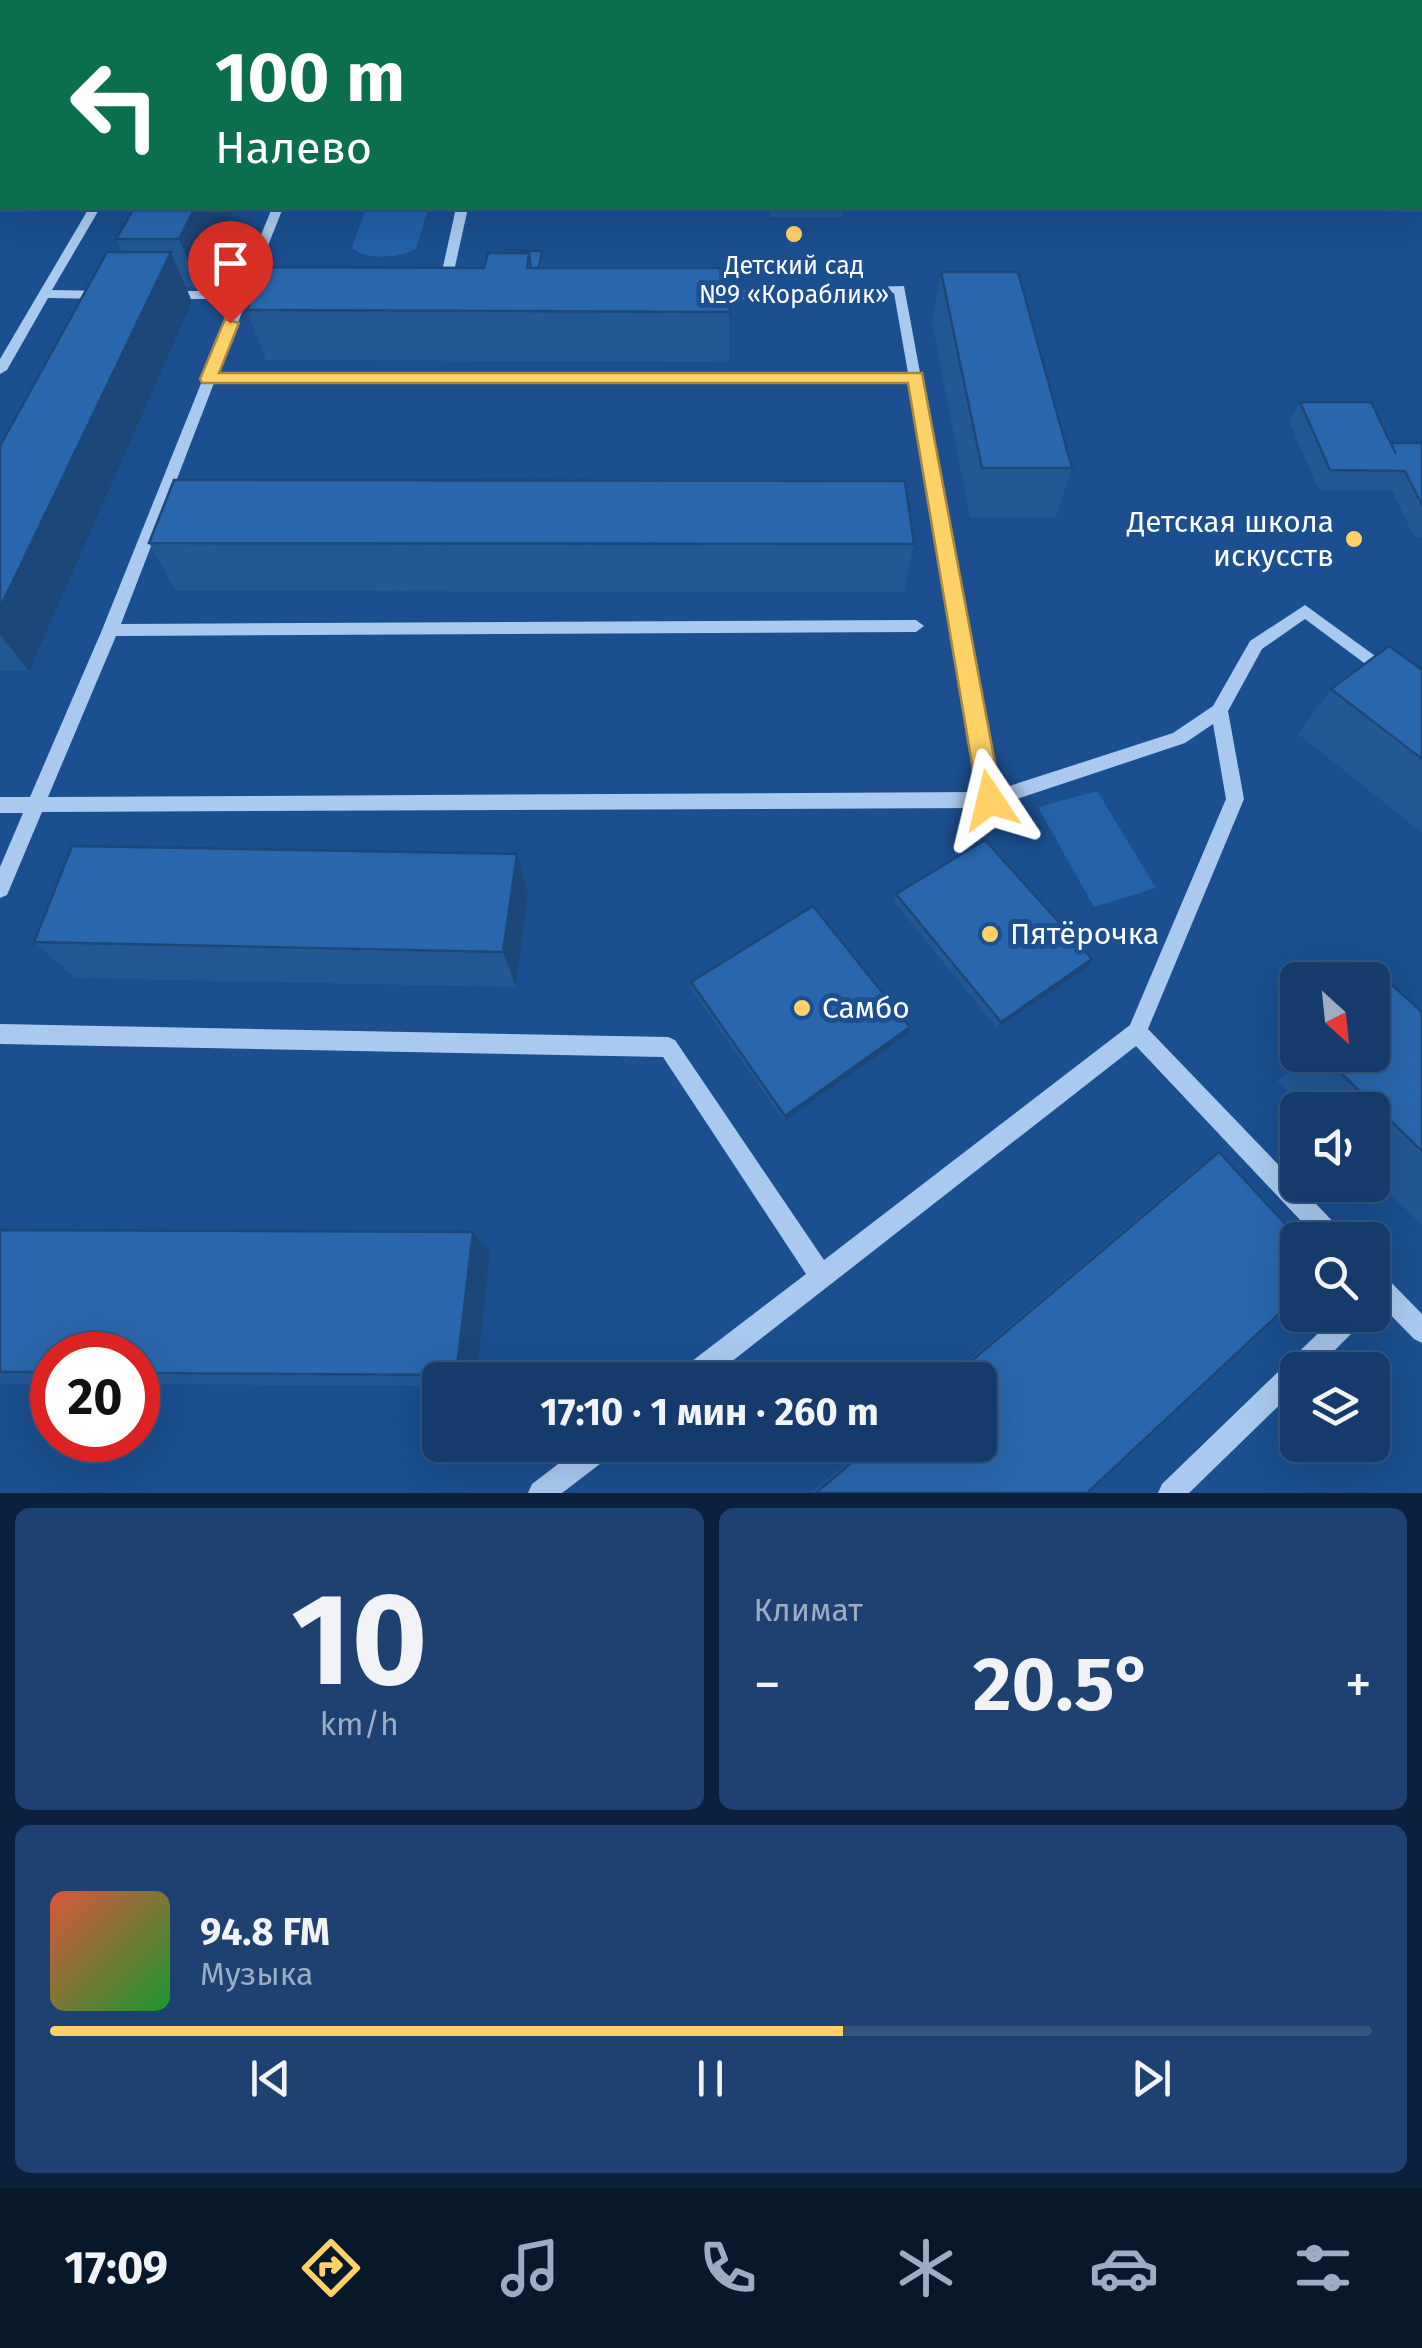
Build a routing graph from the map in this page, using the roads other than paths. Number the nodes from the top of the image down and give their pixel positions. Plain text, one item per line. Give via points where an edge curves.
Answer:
1 (93, 210) edge
2 (276, 210) edge
3 (462, 210) edge
4 (44, 294) junction
5 (110, 295) edge
6 (148, 295) edge
7 (242, 295) junction
8 (296, 295) edge
9 (424, 295) edge
10 (443, 295) junction
11 (462, 295) edge
12 (695, 296) edge
13 (0, 370) edge
14 (916, 377) junction
15 (208, 379) junction
16 (916, 626) dead end
17 (110, 630) junction
18 (1422, 699) edge
19 (1219, 711) junction
20 (990, 800) junction
21 (36, 805) junction
22 (0, 806) edge
23 (0, 889) edge
24 (1137, 1032) junction
25 (0, 1034) edge
26 (1318, 1222) edge
27 (820, 1277) junction
28 (1390, 1302) edge
29 (1422, 1331) edge
30 (1337, 1332) edge
31 (711, 1362) edge
32 (582, 1462) edge
33 (541, 1493) edge
34 (1171, 1493) edge

1 - 4 street
2 - 7 street
3 - 10 street
4 - 5 street
4 - 13 street
6 - 7 street
7 - 8 street
7 - 15 street
9 - 10 street
10 - 11 street
12 - 14 street via 900,289
14 - 15 street
14 - 20 street
15 - 17 street
16 - 17 street
17 - 21 street
18 - 19 street via 1304,611 1256,645
19 - 20 street via 1179,738
19 - 24 street via 1235,799
20 - 21 street
21 - 22 street
21 - 23 street
24 - 26 street
24 - 27 street
25 - 27 street via 668,1047
27 - 31 street
28 - 29 street
30 - 34 street
32 - 33 street

